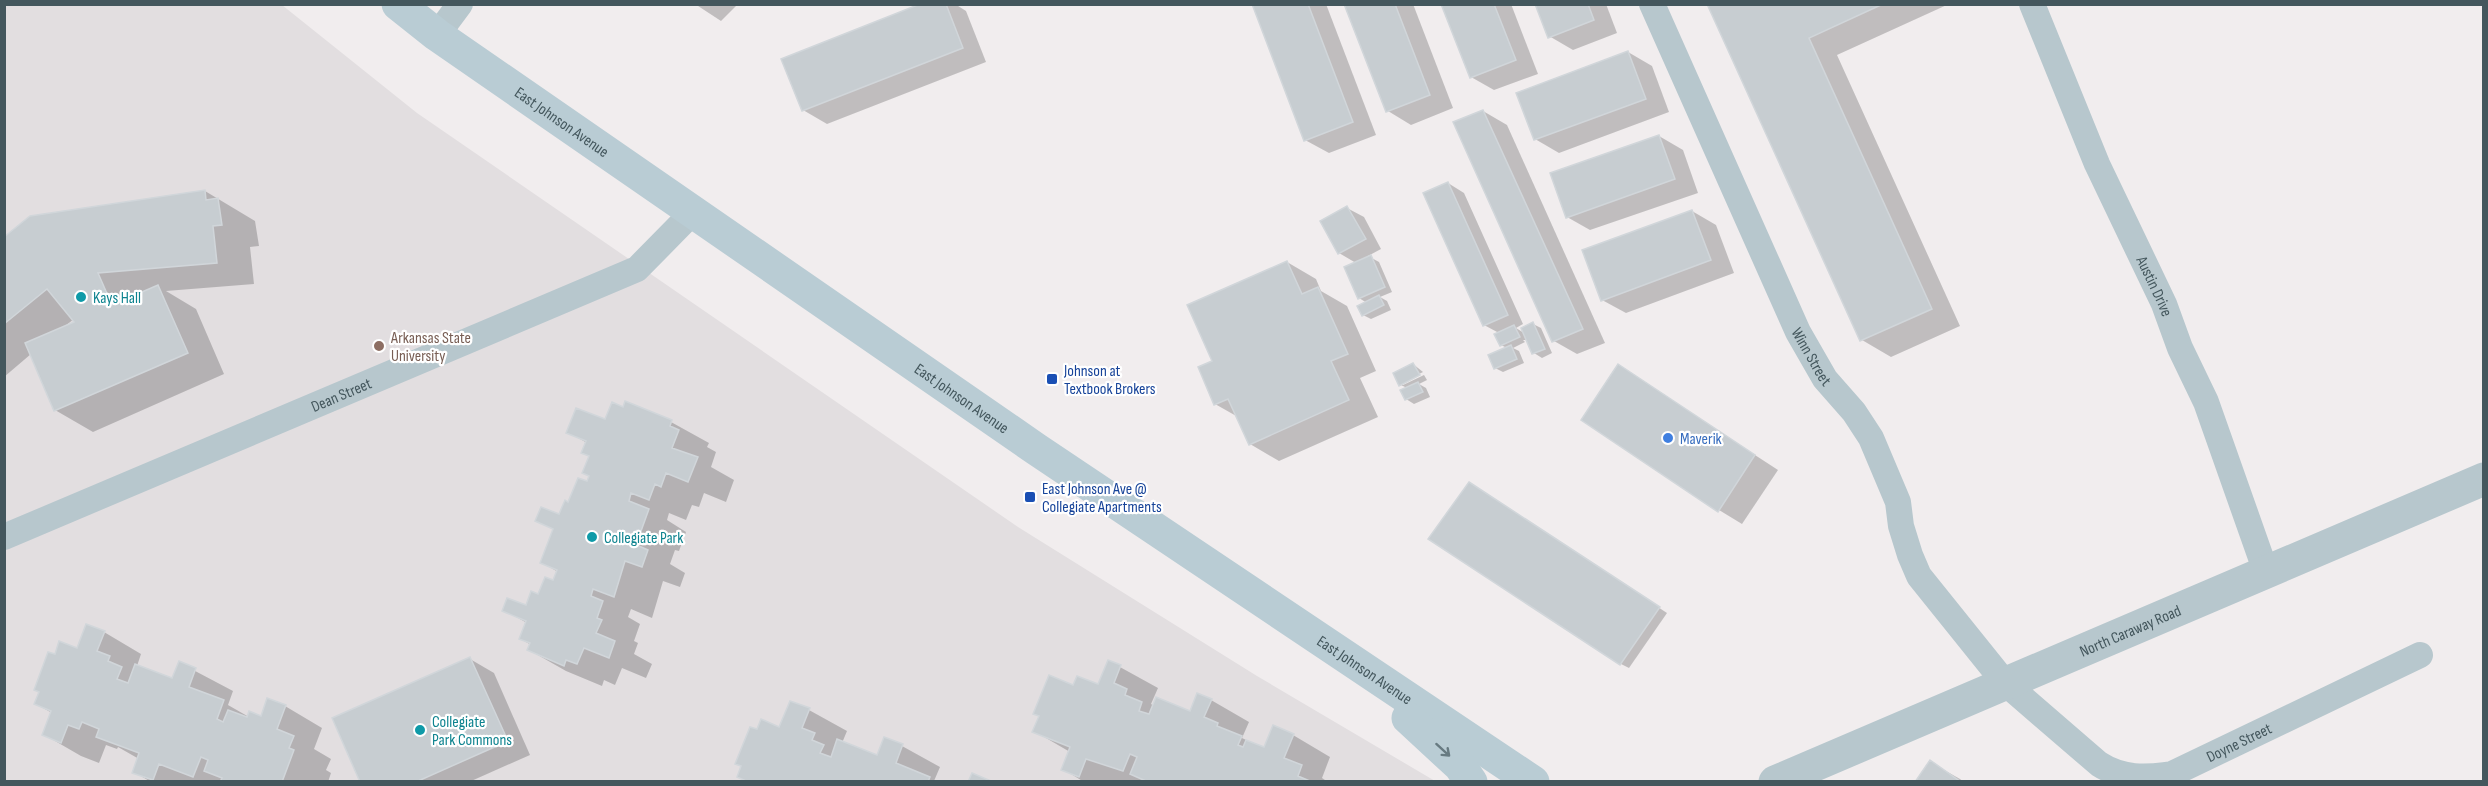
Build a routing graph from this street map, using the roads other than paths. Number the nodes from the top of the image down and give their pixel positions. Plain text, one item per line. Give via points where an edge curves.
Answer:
1 (398, 4) edge
2 (460, 4) edge
3 (1652, 4) edge
4 (2032, 4) edge
5 (437, 35) junction
6 (693, 212) junction
7 (2484, 479) edge
8 (4, 537) edge
9 (2266, 572) junction
10 (1322, 641) junction
11 (2420, 655) dead end
12 (2005, 683) junction
13 (1471, 782) edge
14 (1533, 782) edge
15 (1775, 782) edge

1 - 5 main road, East Johnson Avenue
2 - 5 street
3 - 12 street, Winn Street via 1798,332 1825,379 1871,438 1898,502 1901,526 1919,576
4 - 9 street, Austin Drive via 2097,164 2206,402
5 - 6 main road, East Johnson Avenue
6 - 8 street, Dean Street via 637,268
6 - 10 main road, East Johnson Avenue
7 - 9 street, North Caraway Road
9 - 12 street, North Caraway Road
10 -> 13 main road via 1460,766
10 - 14 main road, East Johnson Avenue
11 - 12 street, Doyne Street via 2172,774 2140,778 2109,771 2099,764
12 - 15 street, North Caraway Road

